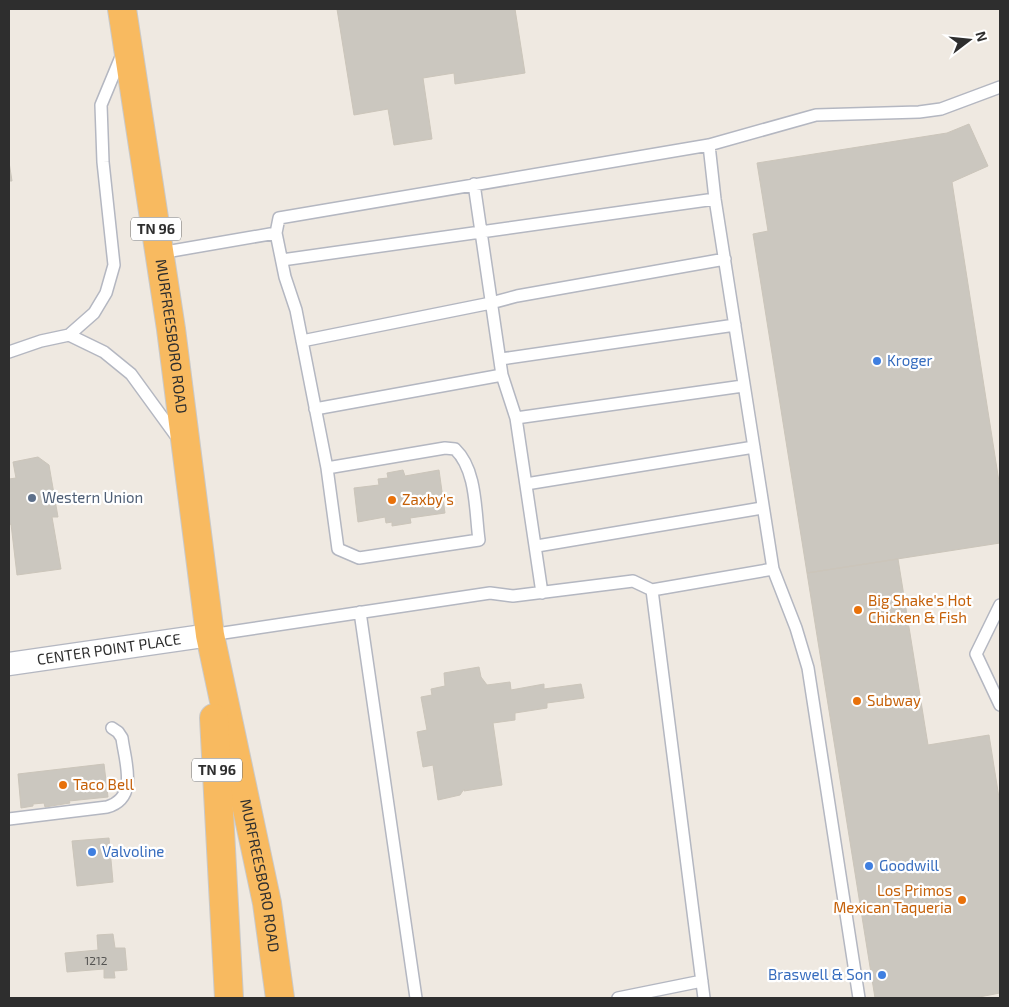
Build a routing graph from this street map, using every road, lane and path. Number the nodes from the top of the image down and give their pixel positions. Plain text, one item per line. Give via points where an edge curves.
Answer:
1 (122, 9) edge
2 (127, 42) junction
3 (1000, 87) edge
4 (709, 145) junction
5 (474, 184) junction
6 (715, 199) junction
7 (481, 231) junction
8 (276, 233) junction
9 (160, 253) junction
10 (725, 259) junction
11 (282, 260) junction
12 (491, 303) junction
13 (735, 325) junction
14 (69, 335) junction
15 (302, 342) junction
16 (9, 352) edge
17 (501, 359) junction
18 (502, 375) junction
19 (743, 386) junction
20 (315, 409) junction
21 (516, 418) junction
22 (754, 447) junction
23 (186, 451) junction
24 (327, 468) junction
25 (526, 484) junction
26 (762, 508) junction
27 (537, 546) junction
28 (773, 569) junction
29 (652, 590) junction
30 (542, 593) junction
31 (1000, 605) edge
32 (360, 612) junction
33 (210, 635) junction
34 (9, 664) edge
35 (1000, 705) edge
36 (112, 728) dead end
37 (9, 819) edge
38 (702, 981) junction
39 (230, 998) edge
40 (280, 998) edge
41 (416, 998) edge
42 (618, 998) edge
43 (704, 998) edge
44 (859, 998) edge

1 - 2 highway, MURFREESBORO ROAD / TN 96
2 - 9 highway, MURFREESBORO ROAD / TN 96
2 - 14 lane via 101,105 103,162 114,265 106,293 94,313
3 - 4 lane via 941,109 816,115
4 - 5 lane
4 - 6 lane
5 - 7 lane
5 - 8 lane via 278,218
6 - 7 lane
6 - 10 lane
7 - 11 lane
7 - 12 lane
8 - 9 lane
8 - 11 lane
9 - 23 highway, MURFREESBORO ROAD / TN 96
10 - 12 lane
10 - 13 lane
11 - 15 lane
12 - 15 lane
12 - 17 lane
13 - 17 lane
13 - 19 lane
14 - 16 lane via 41,340
14 - 23 lane via 104,352 131,374
15 - 20 lane
17 - 18 lane
18 - 20 lane
18 - 21 lane
19 - 21 lane
19 - 22 lane
20 - 24 lane
21 - 25 lane
22 - 25 lane
22 - 26 lane
23 - 33 highway, MURFREESBORO ROAD / TN 96
24 - 24 lane via 444,448 455,449 464,457 468,469 479,540 359,558 338,549
25 - 27 lane
26 - 27 lane
26 - 28 lane
27 - 30 lane
28 - 29 lane
28 - 44 lane via 808,668
29 - 30 lane via 633,580
29 - 38 lane
30 - 32 lane via 513,596 490,593
31 - 35 lane via 976,654
32 - 33 lane
32 - 41 lane
33 - 34 street, CENTER POINT PLACE
33 - 39 highway, MURFREESBORO ROAD / TN 96
33 - 40 highway, MURFREESBORO ROAD / TN 96 via 266,903
36 - 37 lane via 122,738 127,779 121,802 107,808
38 - 42 lane
38 - 43 lane

